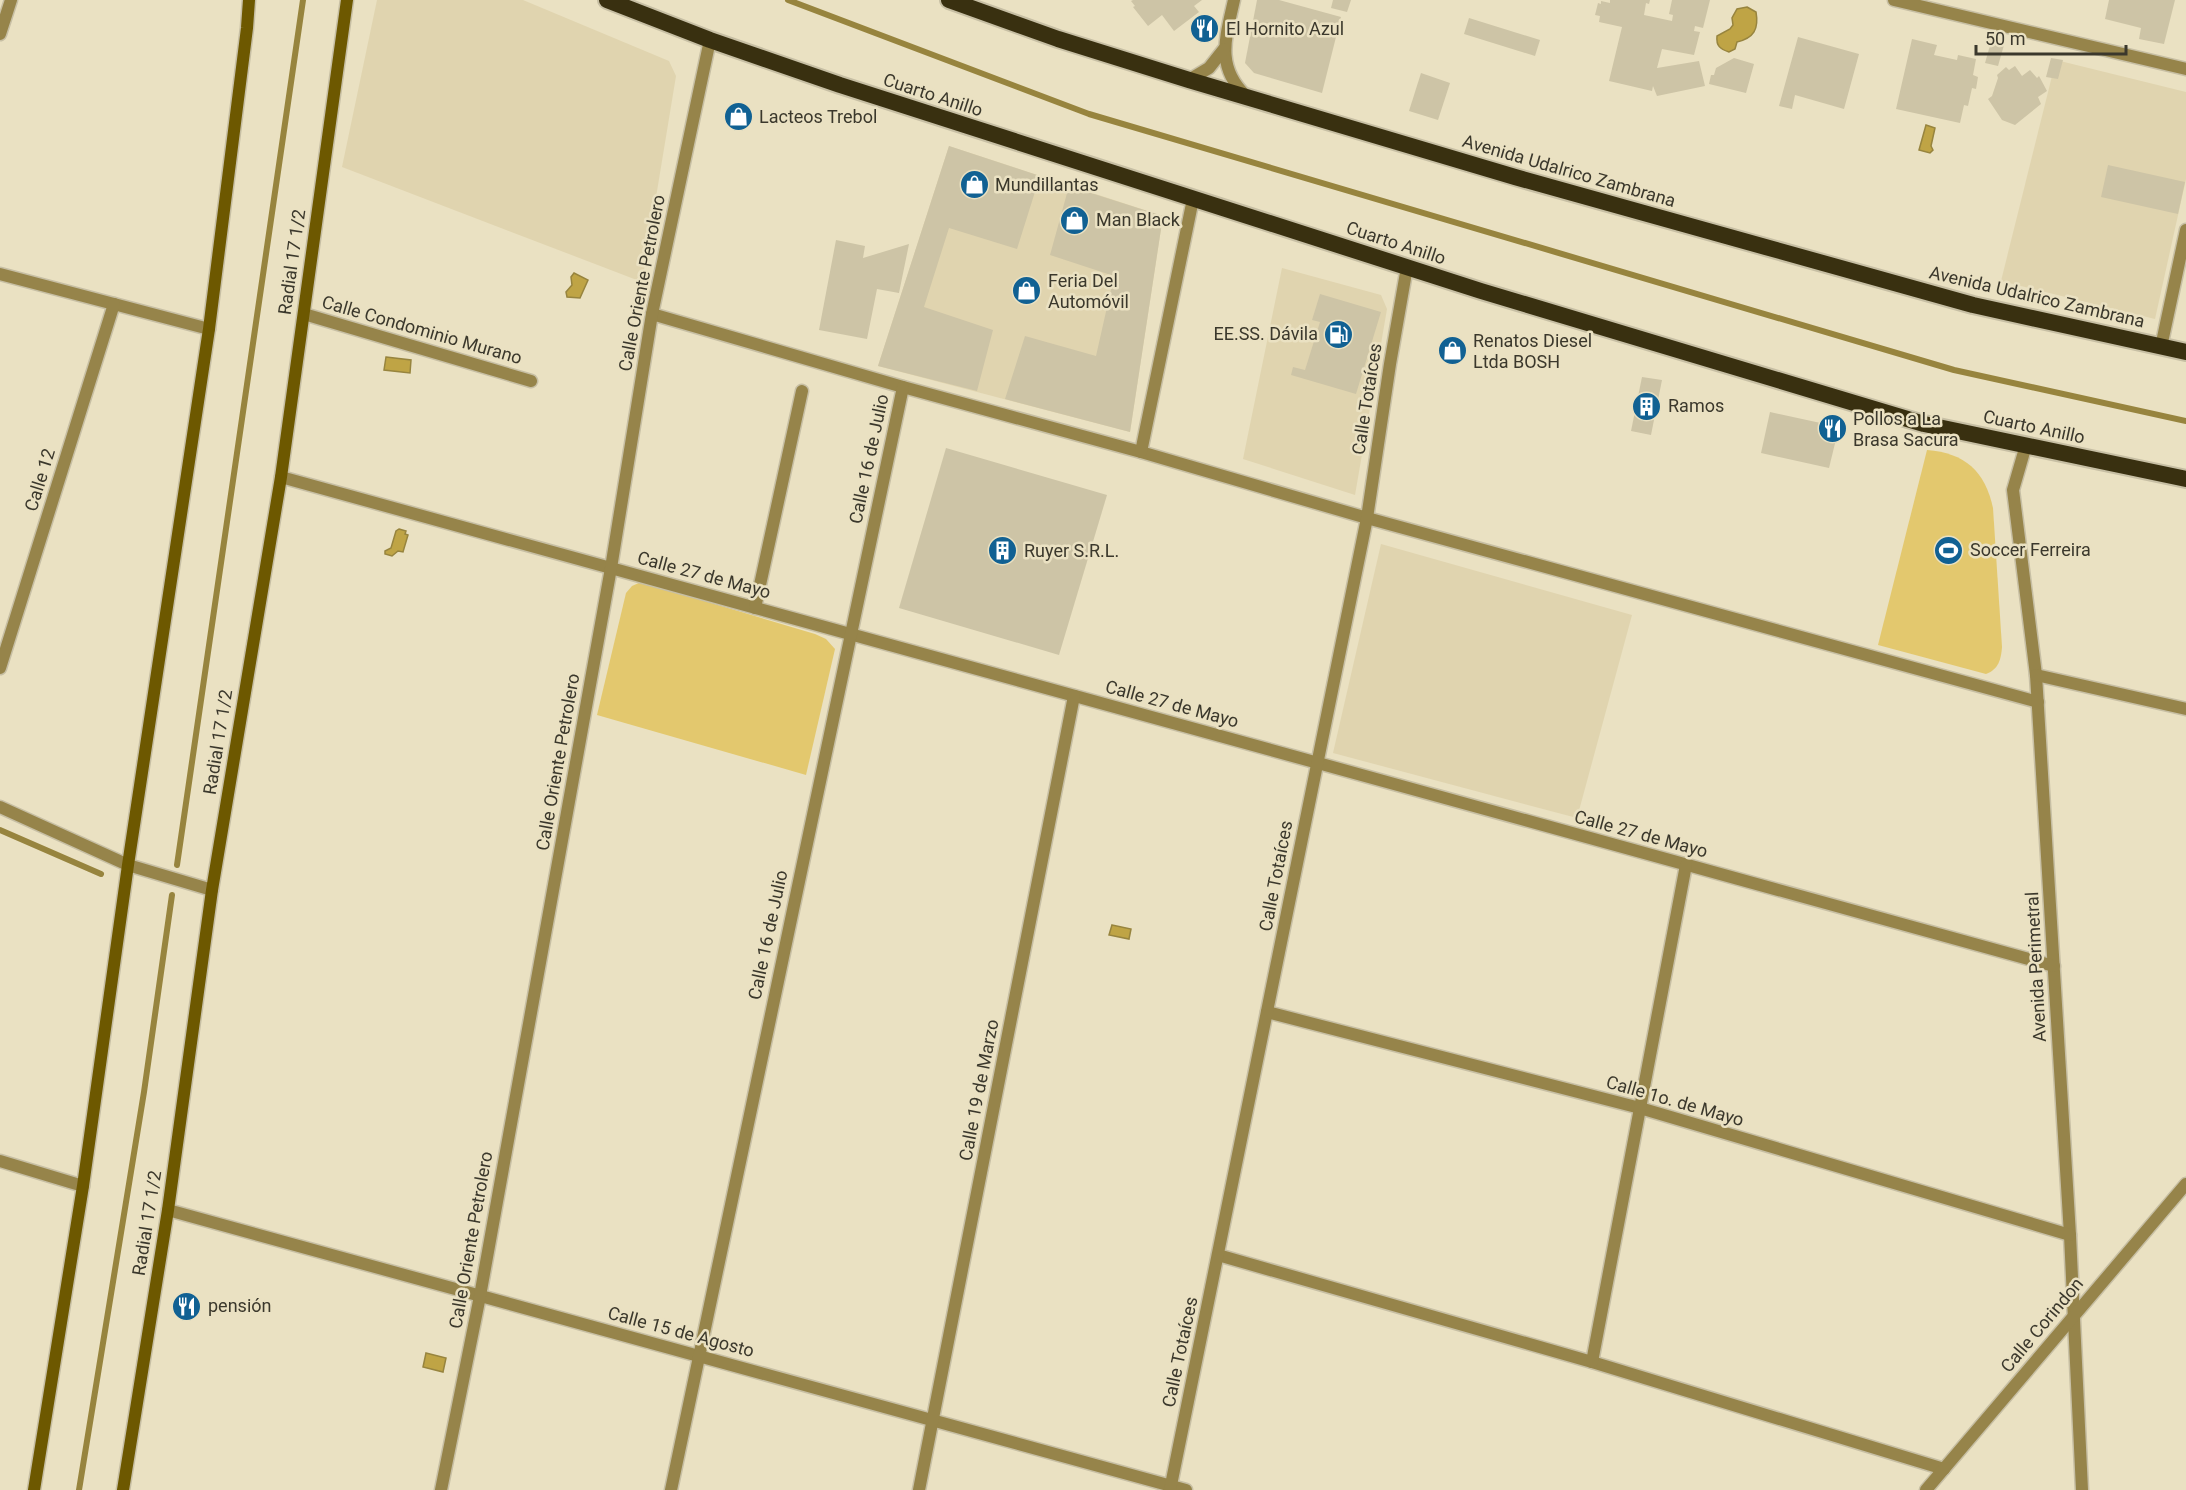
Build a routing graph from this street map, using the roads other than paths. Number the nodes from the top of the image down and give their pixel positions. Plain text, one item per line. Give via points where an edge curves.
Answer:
1 (11, 0) edge
2 (249, 0) edge
3 (347, 0) edge
4 (607, 0) edge
5 (949, 0) edge
6 (1234, 0) edge
7 (1894, 0) edge
8 (1, 25) edge
9 (710, 40) junction
10 (1224, 49) junction
11 (2186, 69) edge
12 (1189, 80) junction
13 (1248, 98) junction
14 (1193, 199) junction
15 (2186, 230) edge
16 (1407, 267) junction
17 (0, 273) edge
18 (114, 304) junction
19 (304, 314) junction
20 (652, 314) junction
21 (209, 329) junction
22 (2162, 347) junction
23 (2186, 352) edge
24 (531, 381) dead end
25 (903, 387) junction
26 (802, 392) dead end
27 (2026, 445) junction
28 (1141, 452) junction
29 (281, 477) junction
30 (2186, 479) edge
31 (1367, 518) junction
32 (611, 568) junction
33 (755, 608) junction
34 (850, 634) junction
35 (0, 668) edge
36 (2036, 675) junction
37 (1074, 696) junction
38 (2037, 702) junction
39 (2186, 709) edge
40 (1317, 763) junction
41 (0, 807) edge
42 (128, 865) junction
43 (1686, 865) junction
44 (212, 890) junction
45 (2054, 966) junction
46 (1267, 1012) junction
47 (1640, 1108) junction
48 (0, 1161) edge
49 (2186, 1184) edge
50 (83, 1186) junction
51 (168, 1210) junction
52 (2070, 1235) junction
53 (1218, 1255) junction
54 (480, 1296) junction
55 (2075, 1314) junction
56 (698, 1356) junction
57 (1592, 1362) junction
58 (933, 1420) junction
59 (1944, 1470) junction
60 (1171, 1488) edge
61 (33, 1490) edge
62 (123, 1490) edge
63 (441, 1490) edge
64 (671, 1490) edge
65 (919, 1490) edge
66 (1186, 1490) edge
67 (1926, 1490) edge
68 (2082, 1490) edge

1 - 8 street
2 - 21 main road
3 - 19 main road, Radial 17 1/2
4 - 9 highway, Cuarto Anillo
5 - 12 highway, Avenida Udalrico Zambrana
6 - 10 street
7 - 11 street
9 - 14 highway, Cuarto Anillo
9 - 20 street, Calle Oriente Petrolero
10 - 12 street via 1209,68
10 - 13 street via 1230,77
12 - 13 highway, Avenida Udalrico Zambrana
13 - 22 highway, Avenida Udalrico Zambrana via 1973,305
14 - 16 highway, Cuarto Anillo
14 - 28 street
15 - 22 street
16 - 27 highway, Cuarto Anillo via 1924,424
16 - 31 street, Calle Totaíces
17 - 18 street
18 - 21 street
18 - 35 street, Calle 12
19 - 24 street, Calle Condominio Murano
19 - 29 main road, Radial 17 1/2
20 - 25 street
20 - 32 street, Calle Oriente Petrolero
21 - 42 main road
22 - 23 highway, Avenida Udalrico Zambrana
25 - 28 street
25 - 34 street, Calle 16 de Julio
26 - 33 street
27 - 30 highway, Cuarto Anillo
27 - 36 street, Avenida Perimetral via 2013,490
28 - 31 street
29 - 32 street, Calle 27 de Mayo
29 - 44 main road, Radial 17 1/2
31 - 38 street
31 - 40 street, Calle Totaíces
32 - 33 street, Calle 27 de Mayo
32 - 54 street, Calle Oriente Petrolero
33 - 34 street, Calle 27 de Mayo
34 - 37 street, Calle 27 de Mayo
34 - 56 street, Calle 16 de Julio
36 - 38 street, Avenida Perimetral
36 - 39 street
37 - 40 street, Calle 27 de Mayo
37 - 58 street, Calle 19 de Marzo
38 - 45 street, Avenida Perimetral
40 - 43 street, Calle 27 de Mayo
40 - 46 street, Calle Totaíces
41 - 42 street
42 - 44 street
42 - 50 main road
43 - 45 street, Calle 27 de Mayo
43 - 47 street
44 - 51 main road, Radial 17 1/2
45 - 52 street, Avenida Perimetral
46 - 47 street, Calle 1o. de Mayo
46 - 53 street, Calle Totaíces
47 - 52 street, Calle 1o. de Mayo
47 - 57 street
48 - 50 street
49 - 55 street, Calle Corindon
50 - 61 main road
51 - 54 street, Calle 15 de Agosto
51 - 62 main road, Radial 17 1/2
52 - 55 street, Avenida Perimetral
53 - 57 street
53 - 60 street, Calle Totaíces
54 - 56 street, Calle 15 de Agosto
54 - 63 street, Calle Oriente Petrolero
55 - 59 street, Calle Corindon
55 - 68 street, Avenida Perimetral
56 - 58 street, Calle 15 de Agosto
56 - 64 street, Calle 16 de Julio
57 - 59 street
58 - 60 street, Calle 15 de Agosto
58 - 65 street, Calle 19 de Marzo
59 - 67 street, Calle Corindon
60 - 66 street, Calle 15 de Agosto

